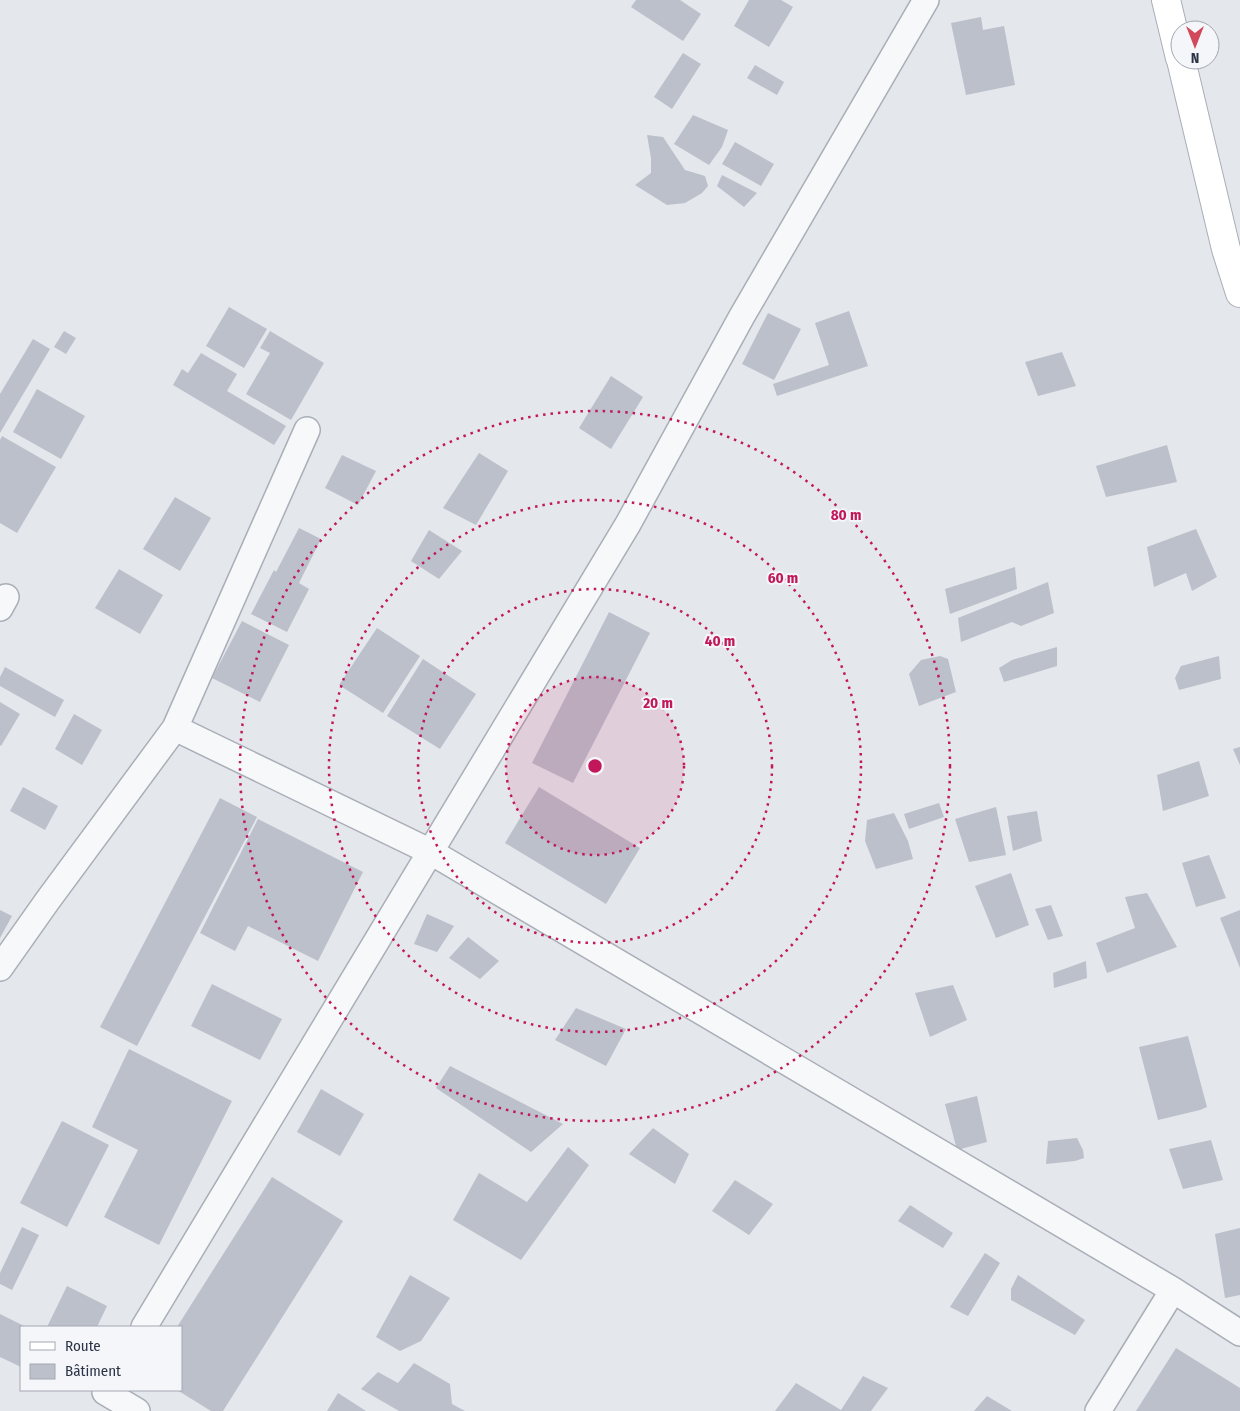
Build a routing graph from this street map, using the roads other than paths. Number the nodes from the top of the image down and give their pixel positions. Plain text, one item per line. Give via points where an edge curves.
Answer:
1 (926, 0) edge
2 (1166, 0) edge
3 (1171, 20) edge
4 (1183, 70) edge
5 (1240, 293) edge
6 (307, 430) dead end
7 (175, 728) junction
8 (431, 852) junction
9 (0, 968) edge
10 (1173, 1290) junction
11 (145, 1326) edge
12 (1240, 1332) edge
13 (102, 1398) edge
14 (137, 1411) edge
15 (1098, 1411) edge

1 - 8 street via 742,316 628,524
2 - 3 main road
4 - 5 main road via 1226,249
6 - 7 street
7 - 8 street
7 - 9 street
8 - 10 street
8 - 11 street
10 - 12 street
10 - 15 street
13 - 14 street

